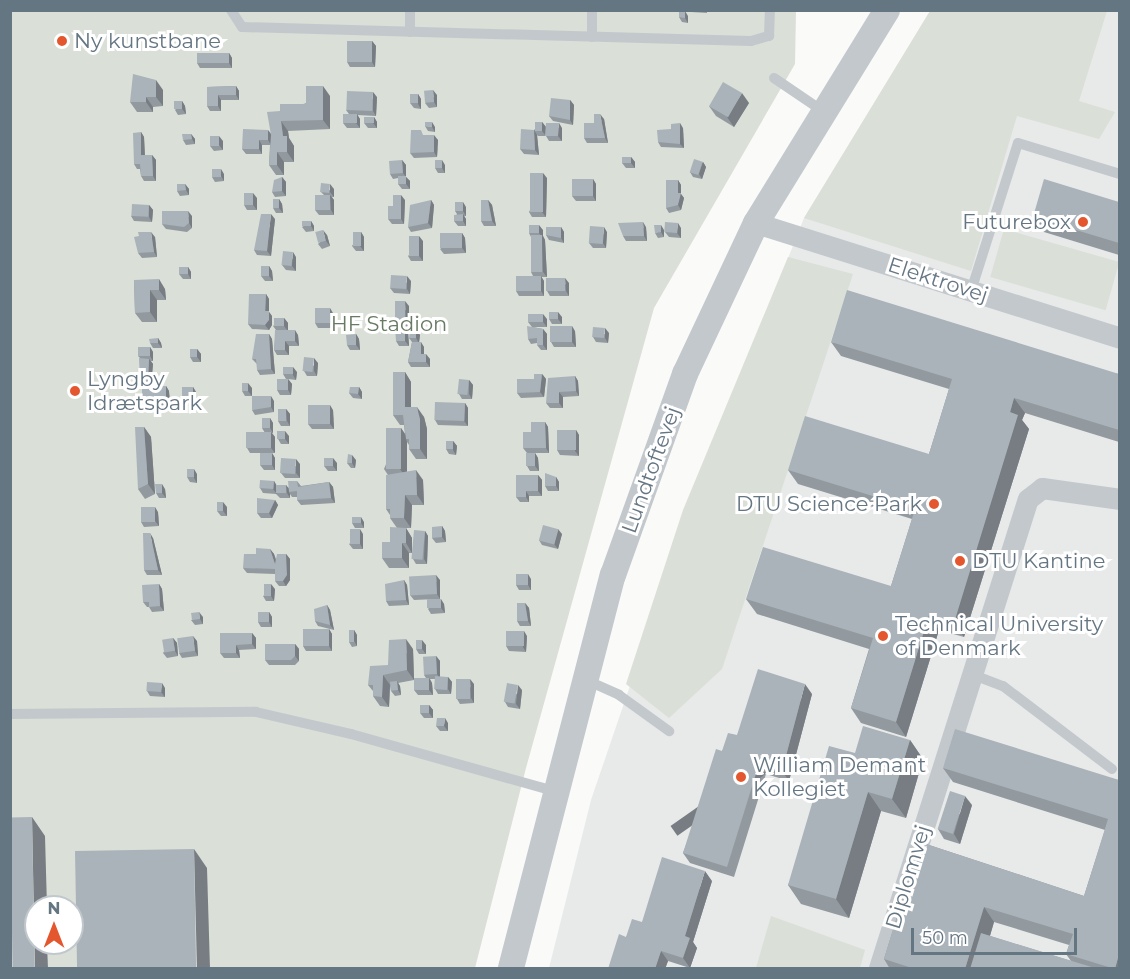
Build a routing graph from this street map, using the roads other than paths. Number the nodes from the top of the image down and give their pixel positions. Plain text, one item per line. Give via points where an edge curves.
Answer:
1 (231, 10) edge
2 (410, 10) edge
3 (592, 10) edge
4 (770, 10) edge
5 (887, 10) edge
6 (410, 32) junction
7 (592, 37) junction
8 (774, 78) dead end
9 (825, 112) junction
10 (1119, 174) edge
11 (756, 223) junction
12 (971, 291) junction
13 (1119, 338) edge
14 (1119, 499) edge
15 (971, 674) junction
16 (586, 680) junction
17 (10, 714) edge
18 (669, 731) dead end
19 (1112, 769) dead end
20 (557, 792) junction
21 (511, 969) edge
22 (879, 969) edge

1 - 6 lane via 242,27
2 - 6 lane
3 - 7 lane
4 - 7 lane via 769,36 751,41
5 - 9 street, Lundtoftevej
6 - 7 lane
8 - 9 lane
9 - 11 street, Lundtoftevej
10 - 12 lane via 1018,142
11 - 12 street, Elektrovej
11 - 16 street, Lundtoftevej via 685,374 613,575
12 - 13 street, Elektrovej
14 - 15 street, Diplomvej via 1042,489 1028,499
15 - 19 lane via 1003,686
15 - 22 street, Diplomvej
16 - 18 lane via 619,695
16 - 20 street, Lundtoftevej
17 - 20 lane via 256,712 351,734
20 - 21 street, Lundtoftevej

